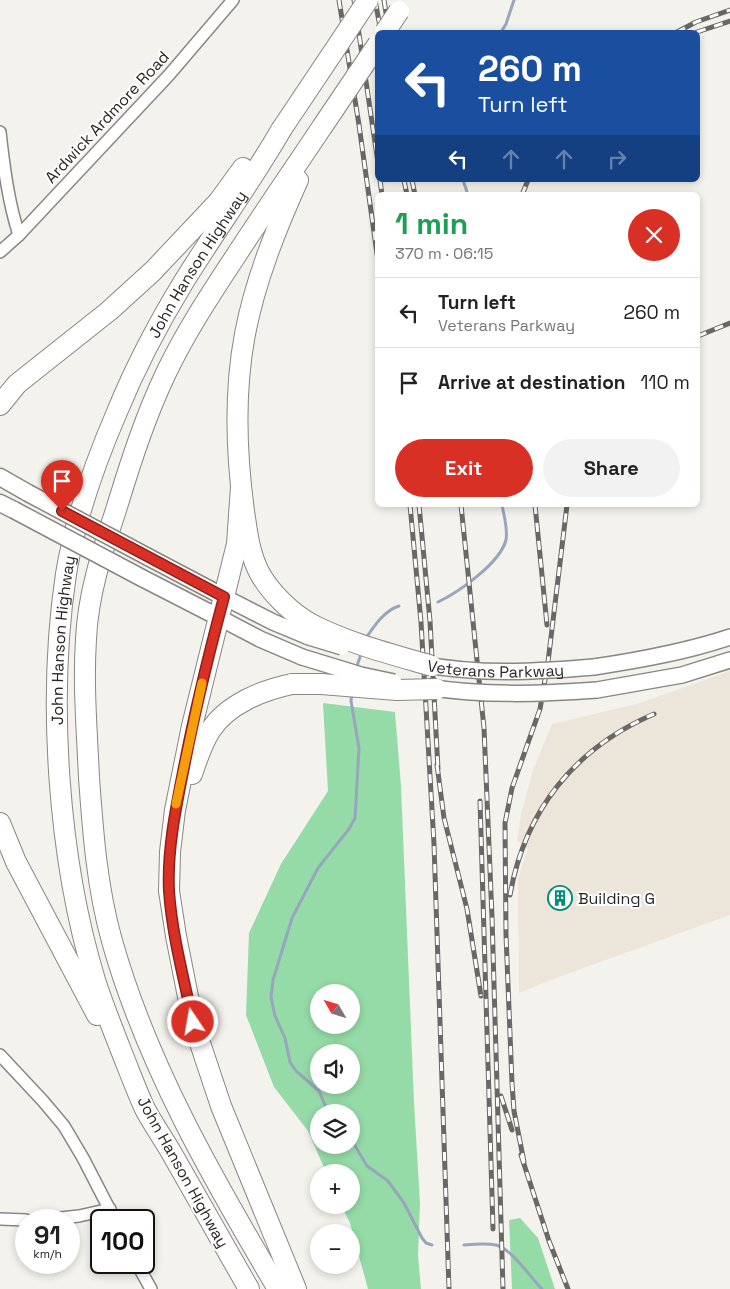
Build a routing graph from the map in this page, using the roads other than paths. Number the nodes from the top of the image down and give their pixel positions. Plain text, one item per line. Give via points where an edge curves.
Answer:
1 (233, 0) edge
2 (368, 0) edge
3 (403, 6) edge
4 (386, 30) edge
5 (375, 48) edge
6 (322, 127) junction
7 (281, 130) junction
8 (0, 132) edge
9 (19, 234) junction
10 (0, 252) edge
11 (94, 323) junction
12 (0, 384) edge
13 (0, 405) edge
14 (0, 477) edge
15 (241, 487) junction
16 (7, 507) edge
17 (224, 597) junction
18 (218, 618) junction
19 (311, 631) junction
20 (730, 637) edge
21 (730, 660) edge
22 (432, 666) joint
23 (437, 689) junction
24 (0, 823) edge
25 (176, 936) junction
26 (0, 1055) edge
27 (146, 1110) junction
28 (109, 1209) edge
29 (0, 1219) edge
30 (15, 1220) edge
31 (142, 1274) edge
32 (150, 1289) edge
33 (249, 1289) edge
34 (278, 1289) edge
35 (296, 1289) edge

1 - 9 street, Ardwick Ardmore Road via 169,75
2 - 7 highway, John Hanson Highway, bridge
3 - 4 highway, bridge
5 - 6 highway, John Hanson Highway, bridge
6 - 15 highway via 268,251 245,333 237,411
6 - 34 highway, John Hanson Highway via 208,298 166,373 132,457 102,550 86,638 85,720 94,853 112,942 171,1094
7 - 11 highway via 257,150 219,201 154,271
7 - 27 highway, John Hanson Highway via 182,284 139,365 117,411 92,479 66,573 58,698 67,849 94,978
8 - 9 street via 7,187
9 - 10 street, Ardwick Ardmore Road
11 - 12 highway
11 - 13 highway via 17,384
14 - 17 main road, bridge
15 - 17 highway via 237,544
15 - 19 highway via 248,540 259,572
16 - 18 main road, Veterans Parkway, bridge
17 - 18 highway
17 - 19 main road via 273,622
18 - 23 main road, Veterans Parkway, bridge via 302,657 361,675
18 - 25 highway via 175,810 169,891
19 - 22 highway, bridge
20 - 22 main road, Veterans Parkway, bridge via 671,654 594,667 489,672
21 - 23 main road, Veterans Parkway, bridge via 682,675 597,690 509,694
23 - 25 highway, bridge via 292,684 260,694 223,715 203,745 183,804 176,854
24 - 27 highway via 16,862
25 - 35 highway via 193,1022 206,1064
26 - 28 street via 64,1126
27 - 33 highway, John Hanson Highway
29 - 30 street
31 - 32 street

